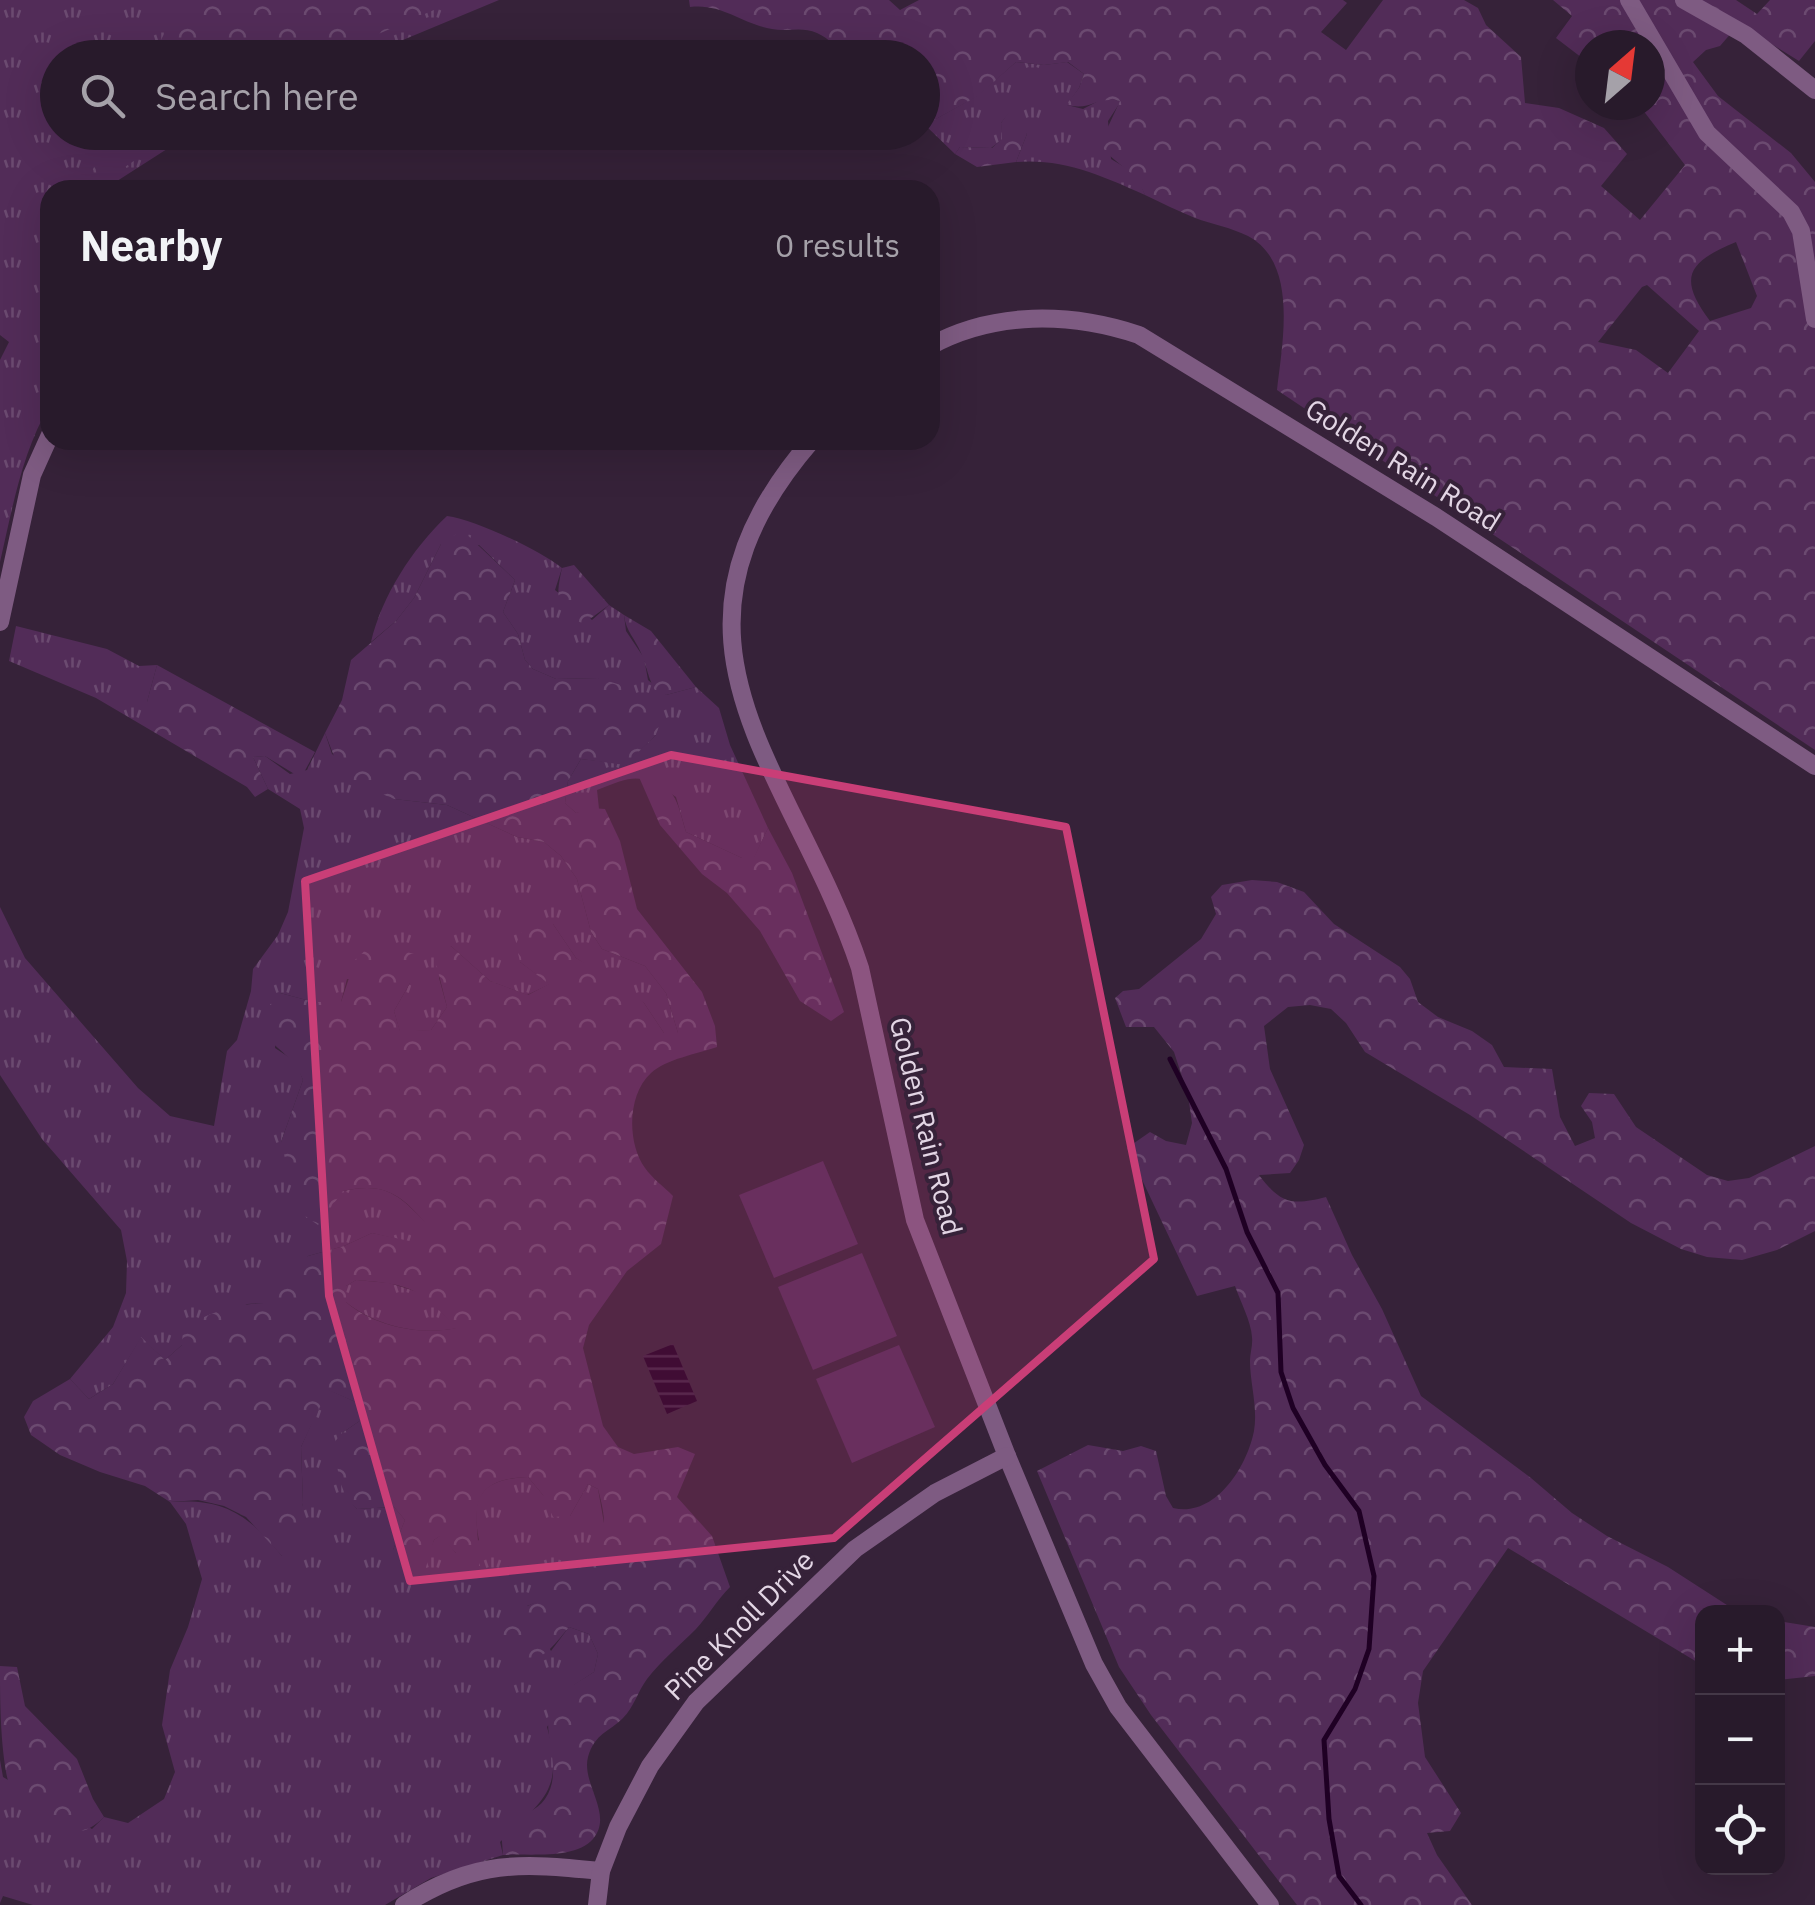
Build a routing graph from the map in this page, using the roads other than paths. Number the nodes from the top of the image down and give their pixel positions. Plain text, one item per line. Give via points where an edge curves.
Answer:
1 (1629, 0) edge
2 (1684, 0) edge
3 (1815, 90) edge
4 (1815, 319) edge
5 (940, 340) edge
6 (43, 450) edge
7 (804, 450) edge
8 (0, 622) edge
9 (1815, 766) edge
10 (1007, 1456) junction
11 (601, 1871) junction
12 (404, 1905) edge
13 (597, 1905) edge
14 (1270, 1905) edge

1 - 4 street via 1707,133 1791,212 1801,231
2 - 3 street via 1746,36
5 - 9 street, Golden Rain Road via 959,330 1029,317 1106,324 1139,335 1436,517
6 - 8 street
7 - 10 street, Golden Rain Road via 769,494 739,567 732,612 738,689 751,730 847,929 915,1220
10 - 11 street, Pine Knoll Drive via 936,1493 855,1549 696,1702 650,1766
10 - 14 street, Golden Rain Road via 1118,1707
11 - 12 street via 528,1864 486,1868
11 - 13 street, Pine Knoll Drive

